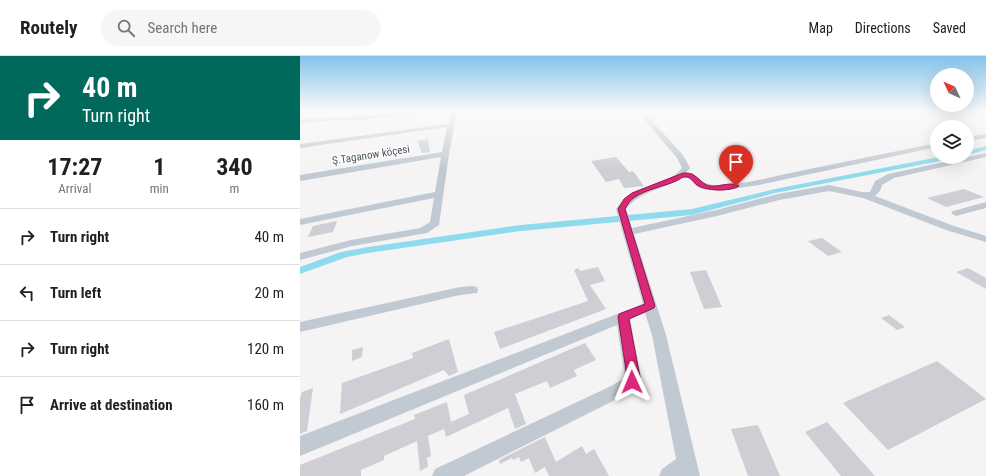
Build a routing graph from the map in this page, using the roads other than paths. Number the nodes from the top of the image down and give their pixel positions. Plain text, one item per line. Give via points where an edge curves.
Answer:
1 (411, 131) edge
2 (451, 131) edge
3 (657, 131) edge
4 (986, 136) edge
5 (974, 138) edge
6 (300, 146) edge
7 (930, 146) edge
8 (445, 154) junction
9 (986, 155) edge
10 (683, 174) junction
11 (300, 178) edge
12 (438, 194) junction
13 (860, 195) junction
14 (986, 205) edge
15 (956, 213) dead end
16 (300, 222) edge
17 (628, 230) junction
18 (986, 239) edge
19 (300, 258) edge
20 (472, 290) dead end
21 (650, 306) junction
22 (623, 317) junction
23 (300, 327) edge
24 (300, 446) edge
25 (689, 470) edge
26 (442, 476) edge
27 (669, 476) edge

1 - 6 street
2 - 8 street
3 - 10 street via 680,157 686,168
4 - 5 street
7 - 10 street via 719,188 705,187 692,176
8 - 11 street, Ş.Taganow köçesi
8 - 12 street
9 - 13 street via 891,176 878,183 873,194
10 - 17 street via 674,180 634,194 626,201 622,209
12 - 16 street
12 - 19 street via 435,223 423,231 351,243
13 - 17 street via 839,189 820,189
13 - 18 street
14 - 15 street
17 - 21 street
20 - 23 street
21 - 22 street
21 - 25 street via 659,335
22 - 24 street
22 - 26 street via 634,377 632,382
25 - 27 street

